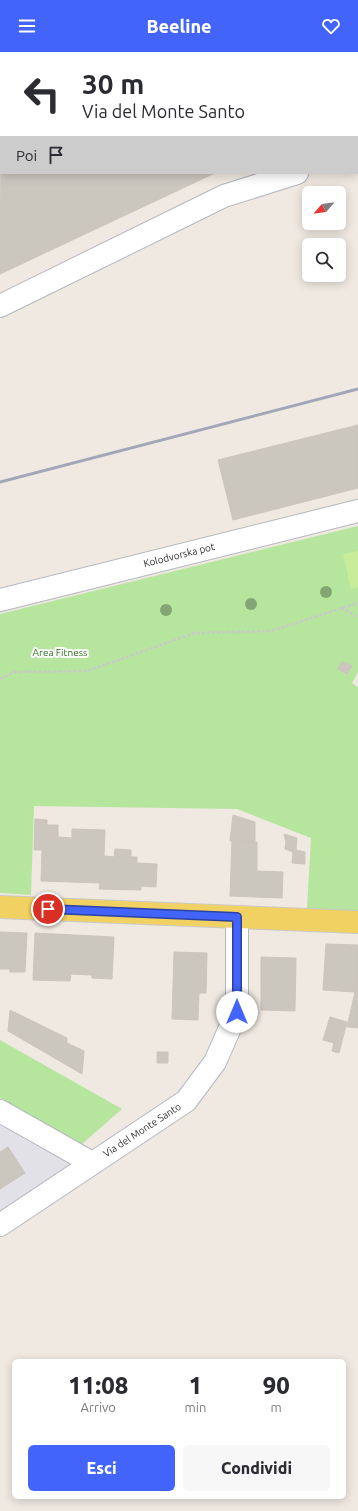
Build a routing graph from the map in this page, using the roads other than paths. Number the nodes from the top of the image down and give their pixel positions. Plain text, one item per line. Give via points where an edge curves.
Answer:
1 (294, 174) edge
2 (0, 306) edge
3 (358, 511) edge
4 (0, 600) edge
5 (0, 907) edge
6 (237, 917) junction
7 (358, 922) edge
8 (0, 1111) edge
9 (92, 1163) junction
10 (0, 1225) edge

1 - 2 street via 224,196
3 - 4 street, Kolodvorska pot
5 - 6 main road
6 - 7 main road
6 - 9 street, Via del Monte Santo via 237,1012 215,1062 186,1101
8 - 9 street, Via del Monte Santo
9 - 10 street, Via del Monte Santo

